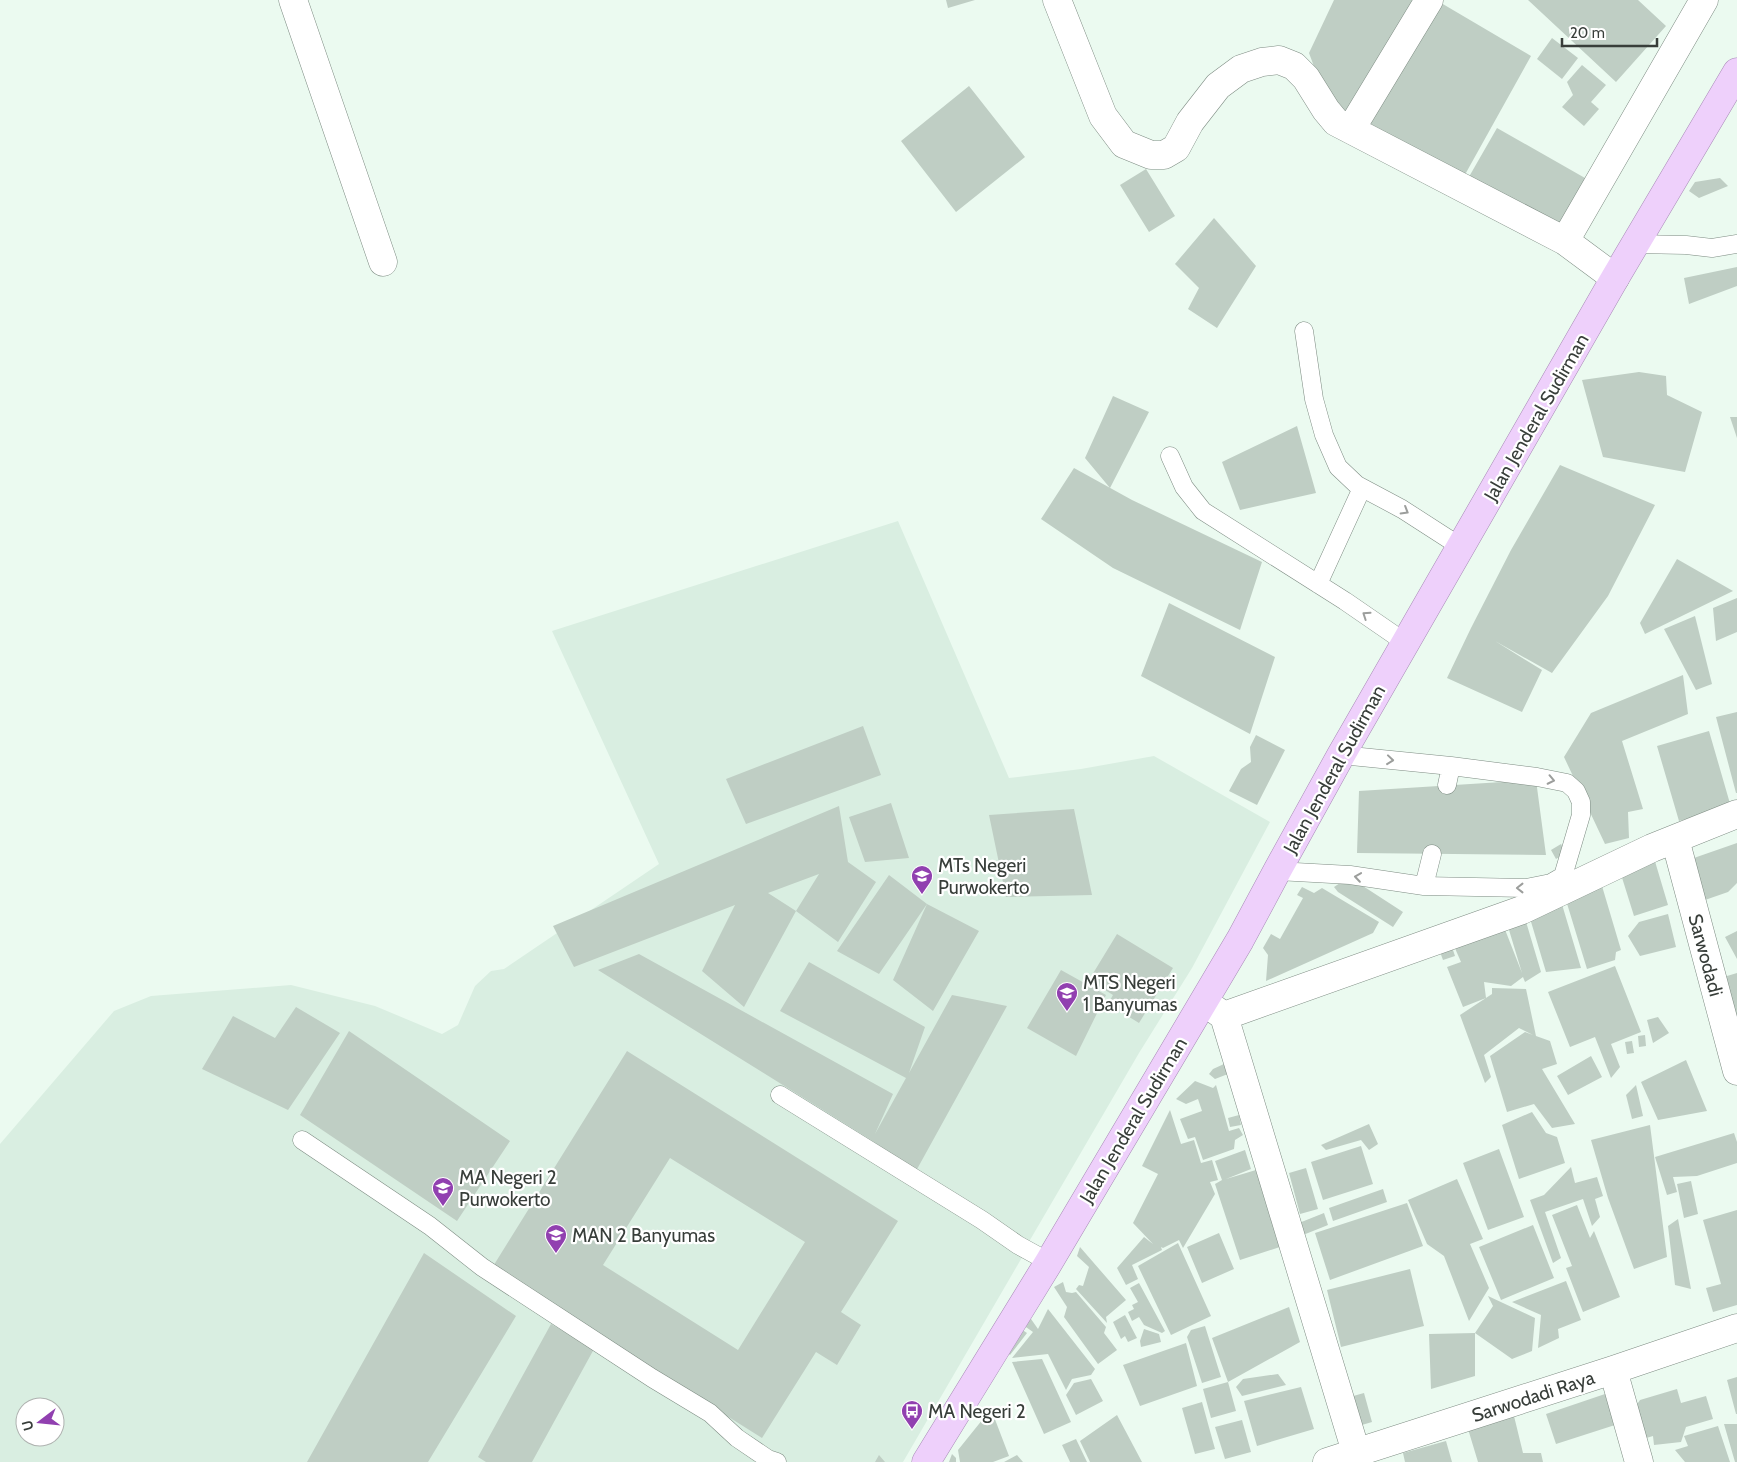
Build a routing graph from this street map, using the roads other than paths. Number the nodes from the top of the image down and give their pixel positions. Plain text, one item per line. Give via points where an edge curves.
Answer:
1 (293, 0) edge
2 (1057, 0) edge
3 (1429, 0) edge
4 (1704, 0) edge
5 (1737, 72) edge
6 (1351, 129) junction
7 (1565, 242) junction
8 (1635, 244) junction
9 (1737, 244) edge
10 (383, 262) dead end
11 (1615, 278) junction
12 (1304, 331) dead end
13 (1170, 456) dead end
14 (1362, 488) junction
15 (1462, 547) junction
16 (1318, 584) junction
17 (1406, 643) junction
18 (1341, 755) junction
19 (1451, 766) junction
20 (1447, 785) dead end
21 (1737, 814) edge
22 (1675, 839) junction
23 (1432, 854) dead end
24 (1277, 871) junction
25 (1424, 886) junction
26 (1214, 1009) junction
27 (1737, 1071) edge
28 (780, 1094) dead end
29 (302, 1140) dead end
30 (1048, 1262) junction
31 (1737, 1328) edge
32 (1612, 1370) junction
33 (1358, 1457) edge
34 (777, 1462) edge
35 (926, 1462) edge
36 (1328, 1462) edge
37 (1639, 1462) edge

1 - 10 street
2 - 6 street via 1103,116 1124,144 1151,155 1164,155 1176,148 1190,122 1218,86 1241,69 1280,60 1294,66 1336,122
3 - 6 street
4 - 7 street
5 - 8 main road, Jalan Jenderal Sudirman
6 - 7 street
7 - 11 street
8 - 9 lane via 1712,248
8 - 11 main road, Jalan Jenderal Sudirman
11 - 15 main road, Jalan Jenderal Sudirman
12 - 14 lane via 1314,399 1324,435 1338,467
13 - 16 lane via 1184,487 1202,511
14 -> 15 lane
14 - 16 lane
15 - 17 main road, Jalan Jenderal Sudirman
17 -> 16 lane
17 - 18 main road, Jalan Jenderal Sudirman
18 -> 19 lane
18 - 24 main road, Jalan Jenderal Sudirman
19 - 20 lane
19 -> 25 lane via 1567,783 1581,802 1581,814 1563,876 1551,883 1526,888
21 - 22 street
22 - 26 street via 1522,910
22 - 27 street, Sarwodadi
23 - 25 lane
25 -> 24 lane via 1350,875
24 - 26 main road, Jalan Jenderal Sudirman via 1240,940
26 - 30 main road, Jalan Jenderal Sudirman
26 - 33 street
28 - 30 lane
29 - 34 lane via 430,1226 482,1267 710,1413 737,1438
30 - 35 main road, Jalan Jenderal Sudirman
31 - 32 street, Sarwodadi Raya
32 - 33 street, Sarwodadi Raya
32 - 37 street
33 - 36 street, Sarwodadi Raya

